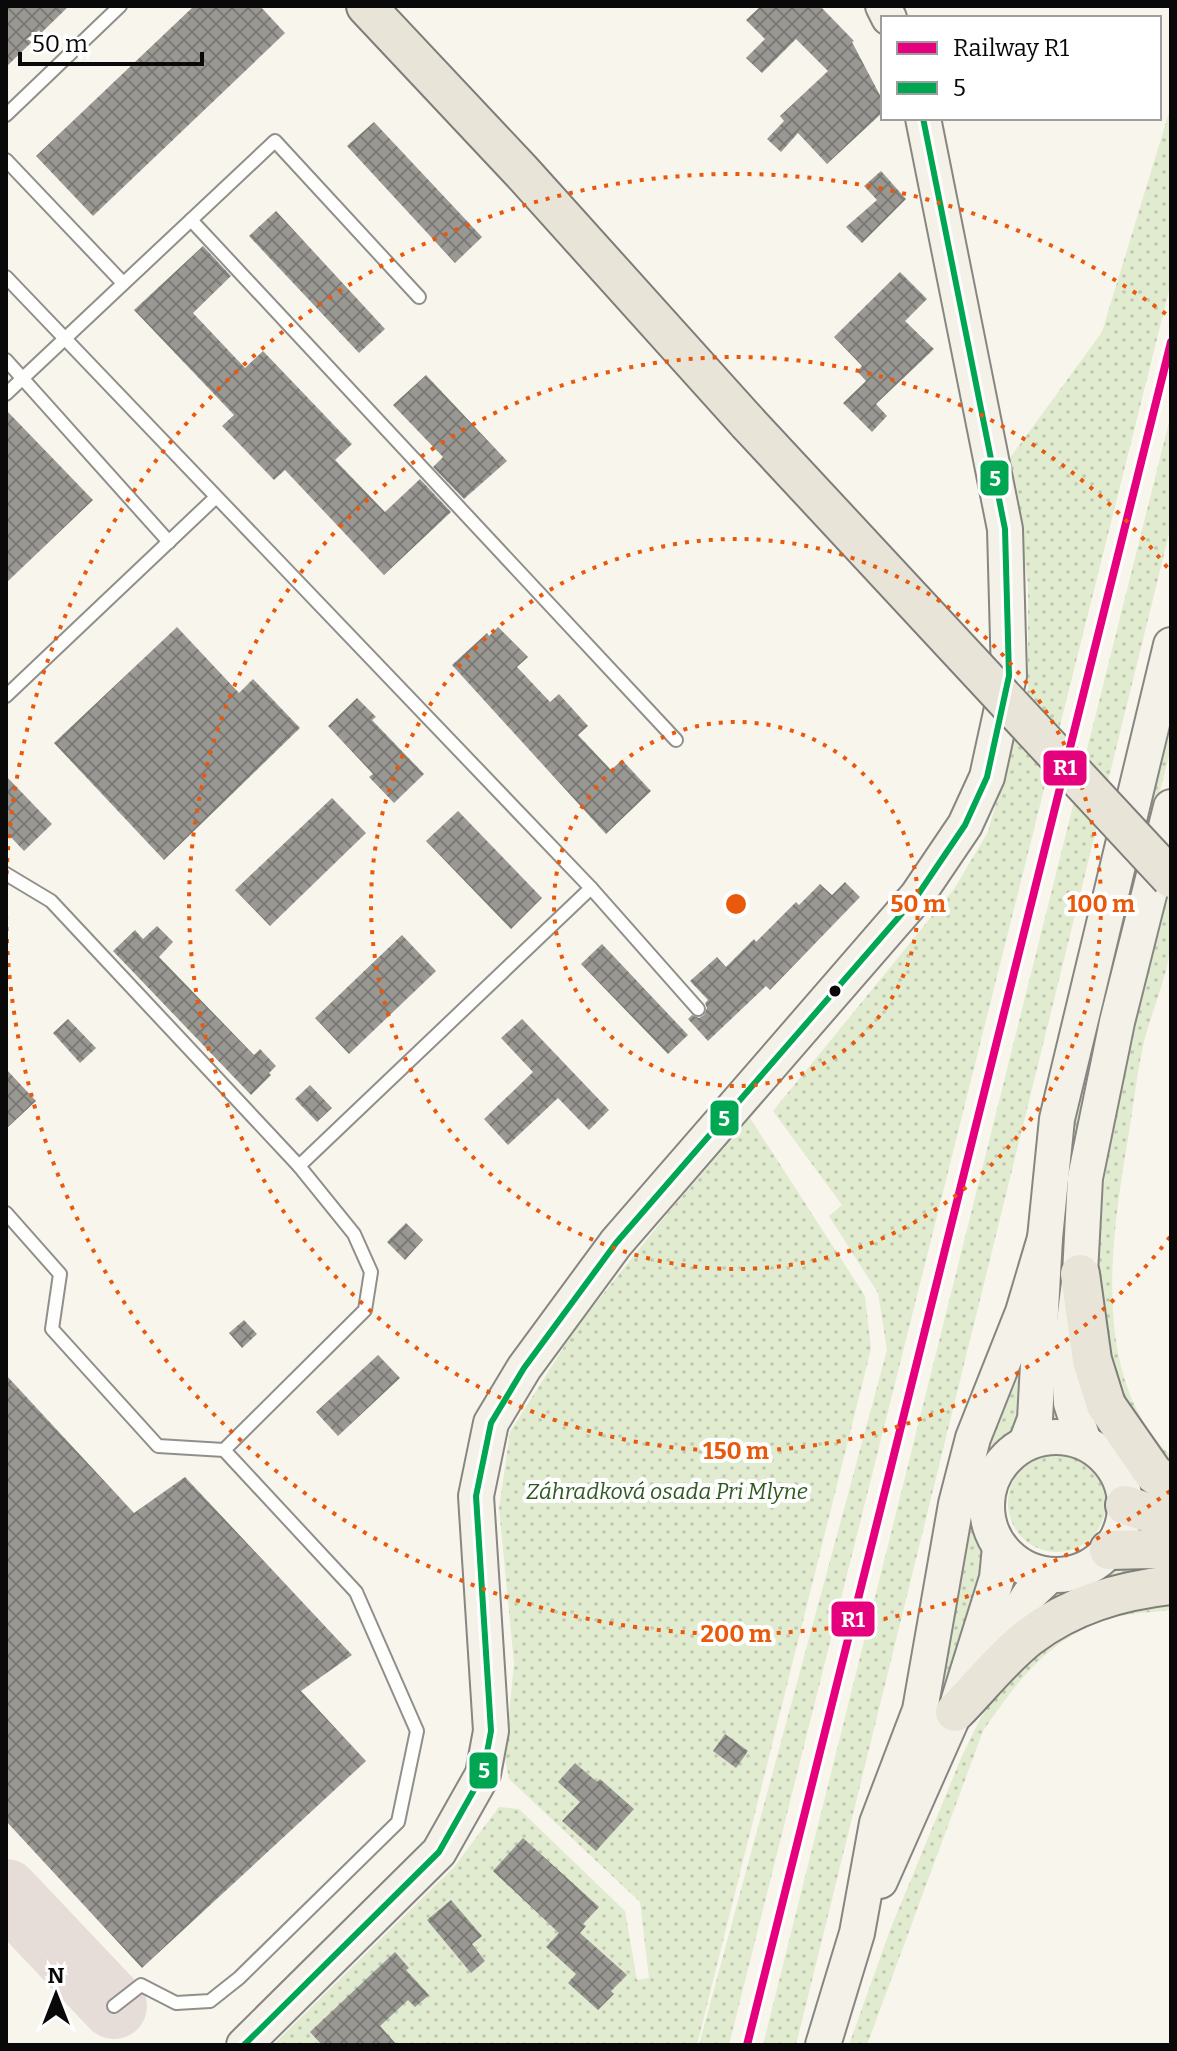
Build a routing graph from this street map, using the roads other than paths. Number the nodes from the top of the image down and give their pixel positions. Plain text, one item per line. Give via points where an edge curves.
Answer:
1 (120, 6) edge
2 (366, 6) edge
3 (6, 115) edge
4 (923, 120) edge
5 (6, 160) edge
6 (191, 220) junction
7 (6, 277) edge
8 (123, 283) junction
9 (419, 297) dead end
10 (64, 338) junction
11 (6, 360) edge
12 (23, 377) junction
13 (6, 394) edge
14 (215, 498) junction
15 (169, 542) junction
16 (1171, 645) edge
17 (6, 696) edge
18 (676, 740) dead end
19 (1171, 807) edge
20 (6, 874) edge
21 (1171, 878) edge
22 (591, 888) junction
23 (698, 1009) dead end
24 (299, 1166) junction
25 (7, 1217) edge
26 (1045, 1238) junction
27 (1080, 1274) junction
28 (1084, 1442) junction
29 (1026, 1443) junction
30 (224, 1450) junction
31 (1171, 1485) edge
32 (1125, 1505) junction
33 (1171, 1520) edge
34 (1000, 1547) junction
35 (1109, 1550) junction
36 (1171, 1552) edge
37 (1050, 1575) junction
38 (1171, 1585) edge
39 (955, 1712) junction
40 (857, 1933) junction
41 (114, 2006) dead end
42 (244, 2045) edge
43 (823, 2045) edge

1 - 3 lane
2 - 21 main road, bridge
4 - 42 main road via 1005,529 1009,676 987,777 965,825 917,896 616,1243 524,1368 491,1423 476,1496 491,1731 483,1774 439,1852
5 - 8 lane
6 - 8 lane
6 - 9 lane via 275,141
6 - 18 lane
7 - 10 lane
8 - 10 lane
10 - 12 lane
10 - 14 lane
11 - 12 lane
12 - 13 lane
12 - 15 lane
14 - 15 lane
14 - 22 lane
15 - 17 lane
16 - 26 main road via 1057,1119
19 - 27 main road via 1117,1022 1085,1178
20 - 24 lane via 51,901
22 - 23 lane
22 - 24 lane
24 - 30 lane via 354,1234 371,1272 365,1310
25 - 30 lane via 60,1274 52,1329 158,1446
26 - 29 main road via 1035,1419
26 - 40 main road via 1023,1312 973,1438 956,1504 920,1710 877,1823
27 - 28 main road via 1069,1362 1071,1403
27 - 31 main road via 1092,1360 1106,1405 1154,1474
28 - 29 main road via 1055,1436
28 - 32 main road via 1114,1468
29 - 34 main road via 1002,1462 988,1489 988,1520
30 - 41 lane via 356,1592 417,1731 398,1822 239,1978 210,2001 176,2003 141,1985
32 - 33 main road
32 - 35 main road via 1121,1529
34 - 37 main road via 1022,1567
34 - 39 main road via 997,1578
35 - 36 main road
35 - 37 main road via 1083,1569
37 - 39 main road via 1030,1594
38 - 39 main road via 1100,1598 1059,1616 1026,1639
39 - 40 main road
40 - 43 main road

